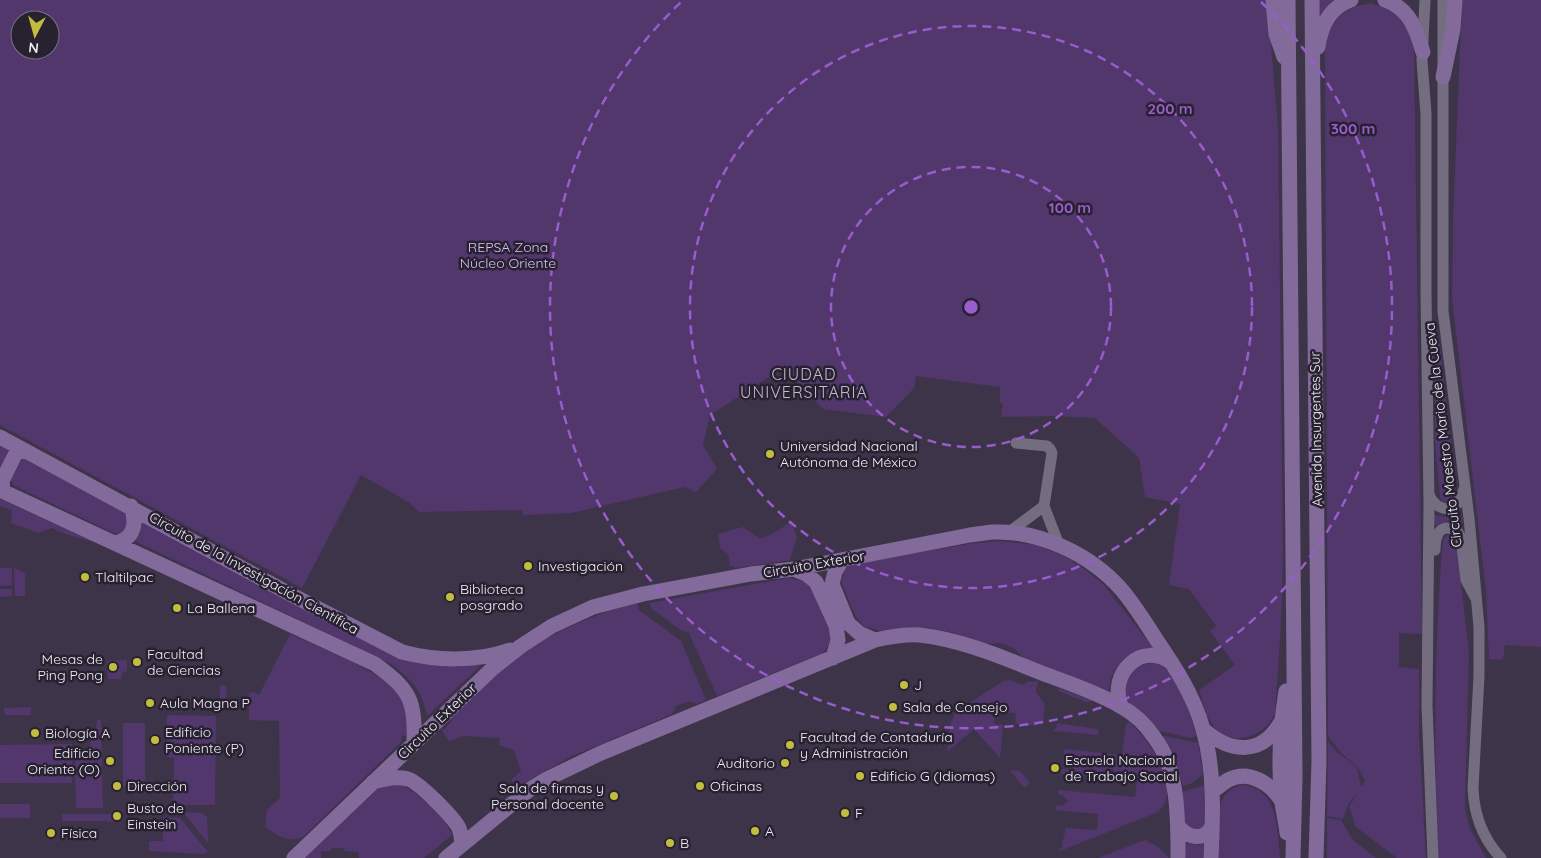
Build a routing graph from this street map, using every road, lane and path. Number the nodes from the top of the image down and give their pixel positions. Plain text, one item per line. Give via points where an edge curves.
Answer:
1 (1273, 0) edge
2 (1288, 0) edge
3 (1312, 0) edge
4 (1351, 0) edge
5 (1385, 0) edge
6 (1425, 0) edge
7 (1443, 0) edge
8 (1454, 0) edge
9 (1423, 52) junction
10 (1289, 67) junction
11 (1443, 77) junction
12 (1312, 90) junction
13 (0, 436) edge
14 (1016, 443) dead end
15 (24, 450) junction
16 (1464, 489) junction
17 (2, 490) edge
18 (1428, 490) junction
19 (131, 506) junction
20 (1044, 506) junction
21 (1008, 533) junction
22 (116, 543) junction
23 (1060, 545) junction
24 (842, 560) junction
25 (794, 569) junction
26 (1477, 600) junction
27 (1428, 606) junction
28 (875, 640) junction
29 (520, 646) junction
30 (1292, 650) junction
31 (833, 658) junction
32 (1173, 664) junction
33 (1121, 706) junction
34 (1282, 720) junction
35 (1203, 729) junction
36 (414, 742) junction
37 (373, 782) junction
38 (1212, 792) junction
39 (1282, 802) junction
40 (1178, 826) junction
41 (1212, 826) junction
42 (462, 844) junction
43 (294, 858) edge
44 (446, 858) edge
45 (1178, 858) edge
46 (1211, 858) edge
47 (1289, 858) edge
48 (1293, 858) edge
49 (1316, 858) edge
50 (1433, 858) edge
51 (1501, 858) edge

1 - 10 street via 1276,34
2 - 10 street, Avenida Insurgentes Sur
3 - 12 street, Avenida Insurgentes Sur
4 - 12 street via 1336,8 1324,24
5 - 9 street via 1400,7 1408,16
6 - 9 street, Circuito Maestro Mario de la Cueva
7 - 11 street, Circuito Maestro Mario de la Cueva
8 - 11 street via 1453,29
9 - 18 street, Circuito Maestro Mario de la Cueva
10 - 30 street, Avenida Insurgentes Sur
11 - 16 street, Circuito Maestro Mario de la Cueva via 1443,311
12 - 49 street, Avenida Insurgentes Sur via 1319,752
13 - 15 street, Circuito de la Investigación Científica
14 - 20 street via 1050,448 1052,453
15 - 17 street via 16,454 2,482
15 - 19 street, Circuito de la Investigación Científica
16 - 18 street via 1459,502 1451,508 1433,503
16 - 26 street, Circuito Maestro Mario de la Cueva
17 - 22 street, Circuito de la Investigación Científica
18 - 27 street, Circuito Maestro Mario de la Cueva
19 - 22 street via 134,528 124,541
19 - 29 street, Circuito de la Investigación Científica via 402,652 421,657 471,658 496,655
20 - 21 street
20 - 23 street
21 - 23 street, Circuito Exterior
21 - 24 street, Circuito Exterior via 970,535
22 - 36 street, Circuito de la Investigación Científica via 375,664 407,692 415,719
23 - 32 street, Circuito Exterior via 1092,564 1122,590
24 - 25 street, Circuito Exterior
24 - 28 street via 834,572 832,584 835,592 848,623 859,633
25 - 29 street, Circuito Exterior via 643,594 593,607 552,626
25 - 31 street via 816,582 836,626 838,640
26 - 27 street via 1466,580 1459,533 1446,528 1436,536 1435,591
26 - 51 street, Circuito Maestro Mario de la Cueva via 1479,676 1473,801 1485,836
27 - 50 street, Circuito Maestro Mario de la Cueva via 1427,705
28 - 31 street
28 - 33 street via 918,635 962,644
29 - 36 street, Circuito Exterior
30 - 34 street
30 - 48 street, Avenida Insurgentes Sur
31 - 42 street via 601,753 547,779
32 - 33 street via 1162,657 1150,656 1132,662 1123,671 1118,684
32 - 35 street, Circuito Exterior
33 - 40 street via 1155,737 1163,751 1175,792
34 - 35 street via 1265,741 1244,748 1229,746
34 - 39 street
35 - 38 street, Circuito Exterior
36 - 37 street, Circuito Exterior
37 - 42 street via 401,778 417,784 451,816
37 - 43 street, Circuito Exterior
38 - 39 street via 1228,780 1247,777 1268,785
38 - 41 street, Circuito Exterior
39 - 47 street
40 - 41 street via 1196,837 1207,834
40 - 45 street
41 - 46 street, Circuito Exterior
42 - 44 street

